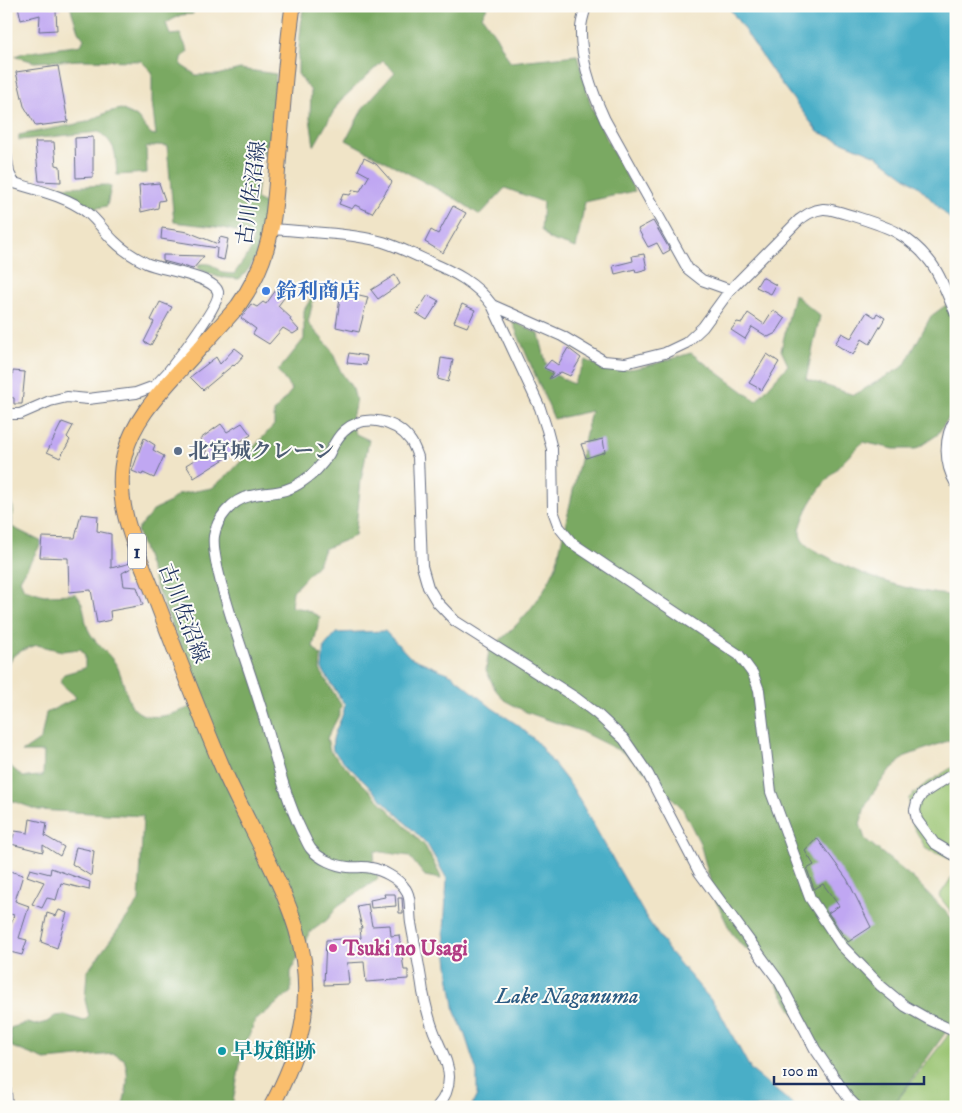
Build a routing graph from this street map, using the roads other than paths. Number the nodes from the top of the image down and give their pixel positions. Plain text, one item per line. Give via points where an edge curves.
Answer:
1 (293, 6) edge
2 (586, 6) edge
3 (6, 154) edge
4 (10, 182) edge
5 (272, 229) junction
6 (730, 290) junction
7 (492, 305) junction
8 (956, 314) edge
9 (171, 375) junction
10 (6, 414) edge
11 (956, 418) edge
12 (956, 484) edge
13 (956, 772) edge
14 (956, 856) edge
15 (956, 1032) edge
16 (6, 1091) edge
17 (7, 1107) edge
18 (271, 1107) edge
19 (437, 1107) edge
20 (857, 1107) edge

1 - 5 main road, 古川佐沼線 / 1
2 - 6 street via 581,29 583,51 594,98 605,120 688,269 702,280
3 - 4 street
4 - 9 street via 77,206 88,213 114,242 146,263 214,285 218,290 217,302
5 - 7 street via 384,242 451,270 485,295
5 - 9 main road, 古川佐沼線 / 1 via 248,292 226,320
6 - 7 street via 704,327 686,343 665,354 626,363 604,361 562,336
6 - 8 street via 799,220 810,212 823,209 839,211 895,231 916,246 938,274
7 - 15 street via 548,430 552,449 553,511 559,527 572,543 744,662 759,690 771,792 810,898 841,945 881,986 905,1006
9 - 10 street via 136,393 88,399 67,396 20,414
9 - 18 main road, 古川佐沼線 / 1 via 128,441 122,467 121,497 129,530 202,717 225,772 288,900 301,943 305,967 304,1013 299,1041
11 - 12 street via 947,440 946,459
13 - 14 street via 922,794 915,810 917,820 934,843
16 - 17 street
19 - 20 street via 448,1089 449,1075 425,1004 405,888 382,872 335,864 311,849 292,809 216,559 214,536 229,507 242,498 271,494 302,482 321,465 339,436 360,422 381,421 402,431 418,457 422,566 428,587 437,602 456,621 576,698 624,739 648,774 698,872 778,981 814,1049

